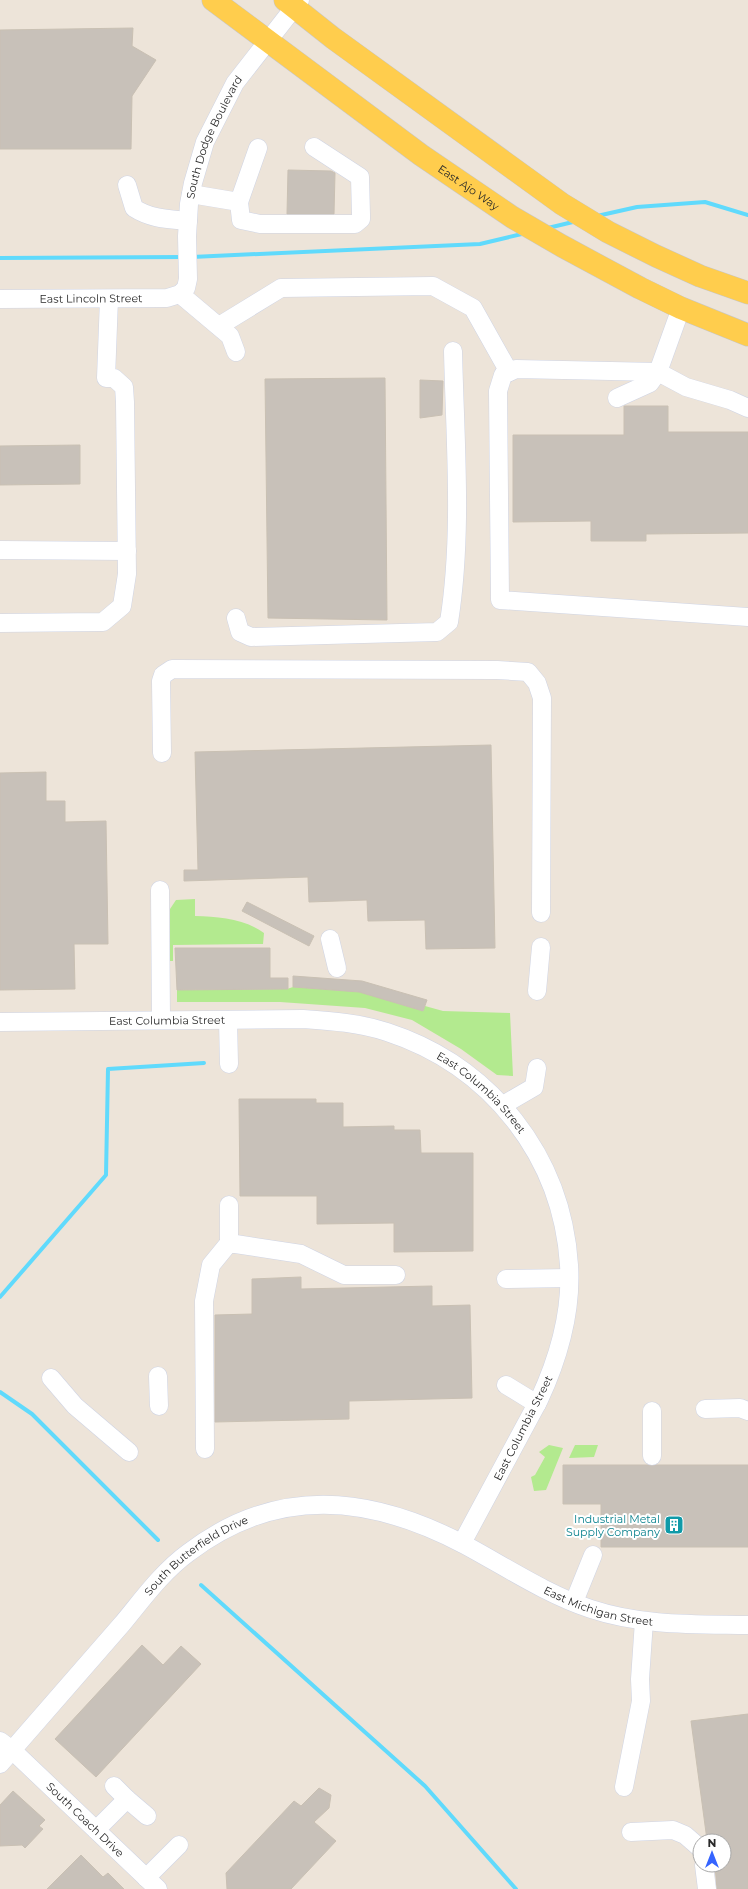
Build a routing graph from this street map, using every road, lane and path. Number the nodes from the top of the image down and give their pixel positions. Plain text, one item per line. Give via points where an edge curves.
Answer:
1 (213, 0) edge
2 (294, 2) edge
3 (269, 41) junction
4 (314, 147) dead end
5 (258, 148) dead end
6 (127, 184) dead end
7 (191, 194) junction
8 (239, 202) junction
9 (188, 229) junction
10 (748, 293) edge
11 (0, 299) edge
12 (109, 299) junction
13 (185, 299) junction
14 (681, 308) junction
15 (219, 326) junction
16 (748, 335) edge
17 (453, 351) dead end
18 (236, 352) dead end
19 (509, 372) junction
20 (658, 372) junction
21 (617, 398) dead end
22 (748, 408) edge
23 (0, 550) edge
24 (127, 551) junction
25 (748, 617) edge
26 (236, 618) dead end
27 (0, 623) edge
28 (162, 753) dead end
29 (160, 890) dead end
30 (541, 912) dead end
31 (330, 939) dead end
32 (541, 947) dead end
33 (337, 968) dead end
34 (538, 991) dead end
35 (161, 1020) junction
36 (228, 1020) junction
37 (0, 1022) edge
38 (229, 1064) dead end
39 (538, 1068) dead end
40 (503, 1106) junction
41 (229, 1205) dead end
42 (229, 1243) junction
43 (396, 1275) dead end
44 (569, 1278) junction
45 (506, 1279) dead end
46 (158, 1376) dead end
47 (51, 1378) dead end
48 (506, 1385) dead end
49 (537, 1404) junction
50 (159, 1406) dead end
51 (705, 1409) dead end
52 (652, 1411) dead end
53 (748, 1411) edge
54 (205, 1449) dead end
55 (129, 1452) dead end
56 (652, 1456) dead end
57 (462, 1543) junction
58 (593, 1555) dead end
59 (574, 1602) junction
60 (644, 1621) junction
61 (748, 1625) edge
62 (0, 1726) edge
63 (6, 1746) edge
64 (0, 1764) edge
65 (114, 1786) dead end
66 (624, 1787) dead end
67 (127, 1799) junction
68 (146, 1816) dead end
69 (96, 1830) junction
70 (631, 1832) dead end
71 (692, 1841) edge
72 (179, 1845) dead end
73 (705, 1873) edge
74 (154, 1886) edge
75 (707, 1889) edge

1 - 3 main road, East Ajo Way
2 - 3 street, South Dodge Boulevard
2 - 10 main road via 333,38 562,204 608,232 700,276
3 - 7 street, South Dodge Boulevard via 235,83 215,119 205,142
3 - 14 main road, East Ajo Way via 421,155 512,217
4 - 8 street via 360,178 361,219 355,224 260,224 240,220
5 - 8 street
6 - 9 street via 134,208 145,215
7 - 8 street
7 - 9 street, South Dodge Boulevard
9 - 13 street, South Dodge Boulevard
11 - 12 street, East Lincoln Street
12 - 13 street, East Lincoln Street
12 - 24 street via 106,378 114,378 124,387
13 - 15 street
14 - 16 main road, East Ajo Way
14 - 20 street
15 - 18 street via 230,336
15 - 19 street via 281,288 433,286 473,308
17 - 26 street via 457,508 453,595 449,622 437,632 251,637 240,632
19 - 20 street via 516,369
19 - 25 street via 503,375 498,391 500,600
20 - 21 street via 650,383
20 - 22 street via 686,387
23 - 24 street
24 - 27 street via 127,574 122,606 103,622
28 - 30 street via 161,681 163,675 172,670 528,672 538,683 542,698
29 - 35 street
31 - 33 street
32 - 34 street
35 - 36 street, East Columbia Street
35 - 37 street, East Columbia Street
36 - 38 street
36 - 40 street, East Columbia Street via 304,1019 344,1022 386,1032 421,1045 453,1063 479,1082
39 - 40 street via 534,1087
40 - 44 street, East Columbia Street via 528,1137 547,1175 564,1226
41 - 42 street
42 - 43 street via 301,1254 344,1275
42 - 54 street via 211,1265 204,1302
44 - 45 street
44 - 49 street, East Columbia Street via 564,1326 550,1377
46 - 50 street
47 - 55 street via 75,1406
48 - 49 street
49 - 57 street, East Columbia Street
51 - 53 street via 740,1408
52 - 56 street
57 - 59 street, East Michigan Street
57 - 63 street, South Butterfield Drive via 409,1519 369,1508 346,1505 294,1506 244,1519 202,1542 170,1569
58 - 59 street
59 - 60 street, East Michigan Street via 619,1617
60 - 61 street, East Michigan Street
60 - 66 street via 640,1679 642,1701
62 - 63 street, South Coach Drive
63 - 64 street, South Butterfield Drive
63 - 69 street, South Coach Drive
65 - 67 street
67 - 68 street
67 - 69 street
69 - 74 street, South Coach Drive
70 - 71 street via 673,1830
72 - 74 street
73 - 75 street

